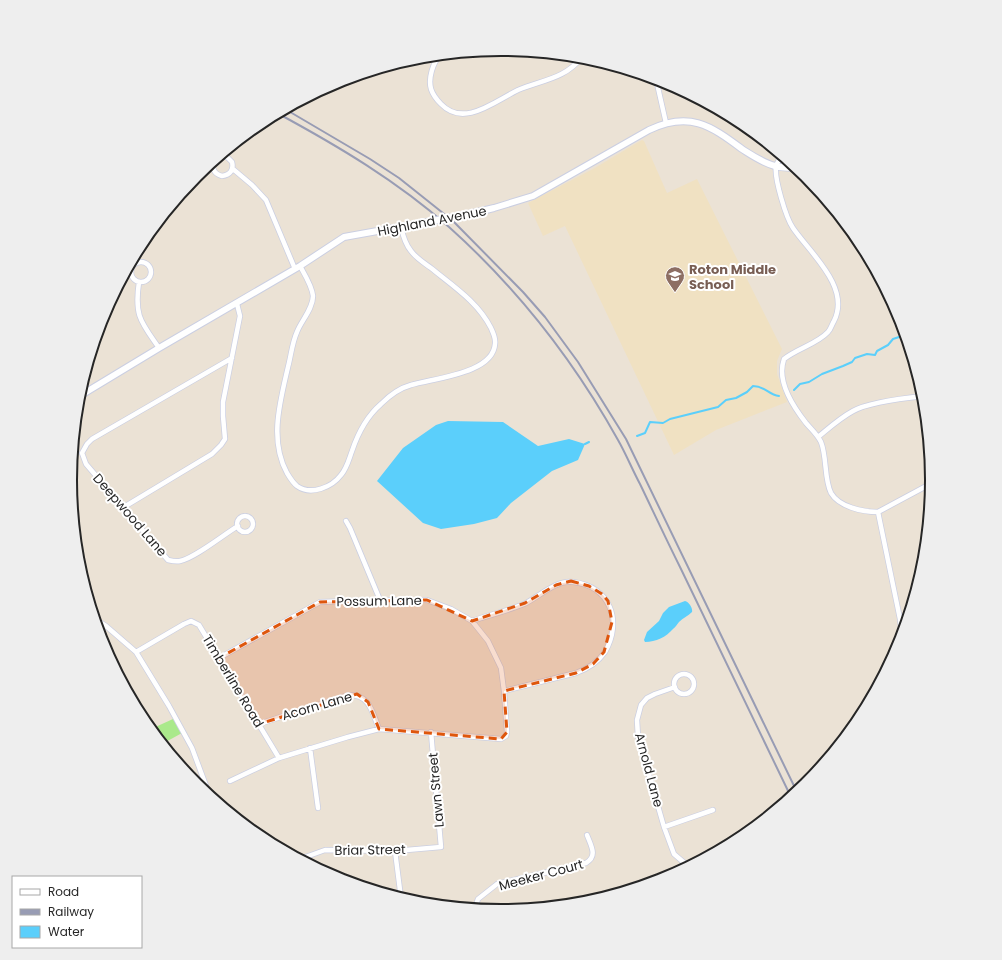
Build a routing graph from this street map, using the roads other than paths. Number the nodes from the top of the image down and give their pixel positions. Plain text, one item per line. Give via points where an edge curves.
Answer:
1 (436, 61) edge
2 (576, 63) edge
3 (658, 86) edge
4 (666, 123) junction
5 (226, 157) edge
6 (779, 160) edge
7 (776, 167) junction
8 (213, 168) edge
9 (788, 168) edge
10 (233, 169) junction
11 (401, 227) junction
12 (137, 263) edge
13 (297, 268) junction
14 (131, 273) edge
15 (139, 282) junction
16 (237, 304) junction
17 (159, 348) junction
18 (232, 358) junction
19 (86, 392) edge
20 (917, 397) edge
21 (818, 438) junction
22 (925, 487) edge
23 (124, 507) junction
24 (878, 512) junction
25 (346, 521) dead end
26 (238, 526) dead end
27 (380, 600) junction
28 (472, 621) junction
29 (900, 621) edge
30 (103, 624) edge
31 (136, 652) junction
32 (219, 658) junction
33 (675, 687) junction
34 (504, 691) junction
35 (259, 724) junction
36 (379, 729) junction
37 (431, 732) junction
38 (310, 748) junction
39 (279, 758) junction
40 (230, 781) dead end
41 (205, 784) edge
42 (318, 808) dead end
43 (713, 810) dead end
44 (664, 826) junction
45 (587, 835) dead end
46 (441, 847) joint
47 (395, 851) junction
48 (307, 857) edge
49 (684, 862) edge
50 (400, 892) edge
51 (477, 903) edge

1 - 2 street via 431,76 431,89 445,109 454,114 481,110 518,90 566,73
3 - 4 street
4 - 7 street, Highland Avenue via 692,122 708,126 760,160
4 - 11 street, Highland Avenue, bridge via 649,130 533,196 469,214
5 - 10 street via 230,159
6 - 7 street
7 - 9 street, Highland Avenue
7 - 21 street via 778,185 792,227 828,273 838,302 837,315 830,330 820,339 784,359 782,370 785,387 796,409
8 - 10 street via 222,176 229,174
10 - 13 street via 266,200
11 - 13 street, Highland Avenue via 344,237
11 - 13 street via 404,240 412,253 478,308 493,333 494,351 483,363 467,371 411,385 381,404 362,426 342,475 319,490 300,488 291,480 282,460 278,435 277,419 296,333 312,303 313,296 311,288
12 - 15 street via 143,262 149,266 151,273 146,282
13 - 16 street, Highland Avenue
14 - 15 street
15 - 17 street via 137,310
16 - 17 street, Highland Avenue
16 - 18 street via 240,316
17 - 19 street, Highland Avenue
18 - 23 street via 222,416 225,439 212,454
18 - 23 street, Deepwood Lane via 87,444 82,453 86,464
20 - 21 street via 854,410
21 - 24 street via 831,493 851,507 867,512
22 - 24 street
23 - 26 street, Deepwood Lane via 168,560 174,562 189,557
24 - 29 street
25 - 27 street
27 - 28 street, Possum Lane via 427,600
27 - 32 street, Possum Lane via 320,602
28 - 34 street, Possum Lane via 495,654 501,668
28 - 34 street via 525,603 556,585 571,581 597,590 608,601 612,631 604,652 593,664 576,673
30 - 31 street
31 - 32 street, Timberline Road via 191,621 199,625
31 - 41 street via 192,748
32 - 35 street, Timberline Road
33 - 33 street, Arnold Lane via 680,693 688,693 693,688 693,681 688,675 680,675 675,680
33 - 44 street, Arnold Lane via 647,698 641,705 637,720 638,737
34 - 37 street, Possum Lane via 507,732 501,739
35 - 36 street, Acorn Lane via 348,694 357,694 368,702
35 - 39 street, Timberline Road
36 - 37 street
36 - 38 street
37 - 46 street, Lawn Street
38 - 39 street
38 - 42 street
39 - 40 street
43 - 44 street
44 - 49 street, Arnold Lane via 674,854
45 - 51 street, Meeker Court via 593,852 591,860 497,884 478,899
46 - 47 street, Briar Street
47 - 48 street, Briar Street via 325,850
47 - 50 street

